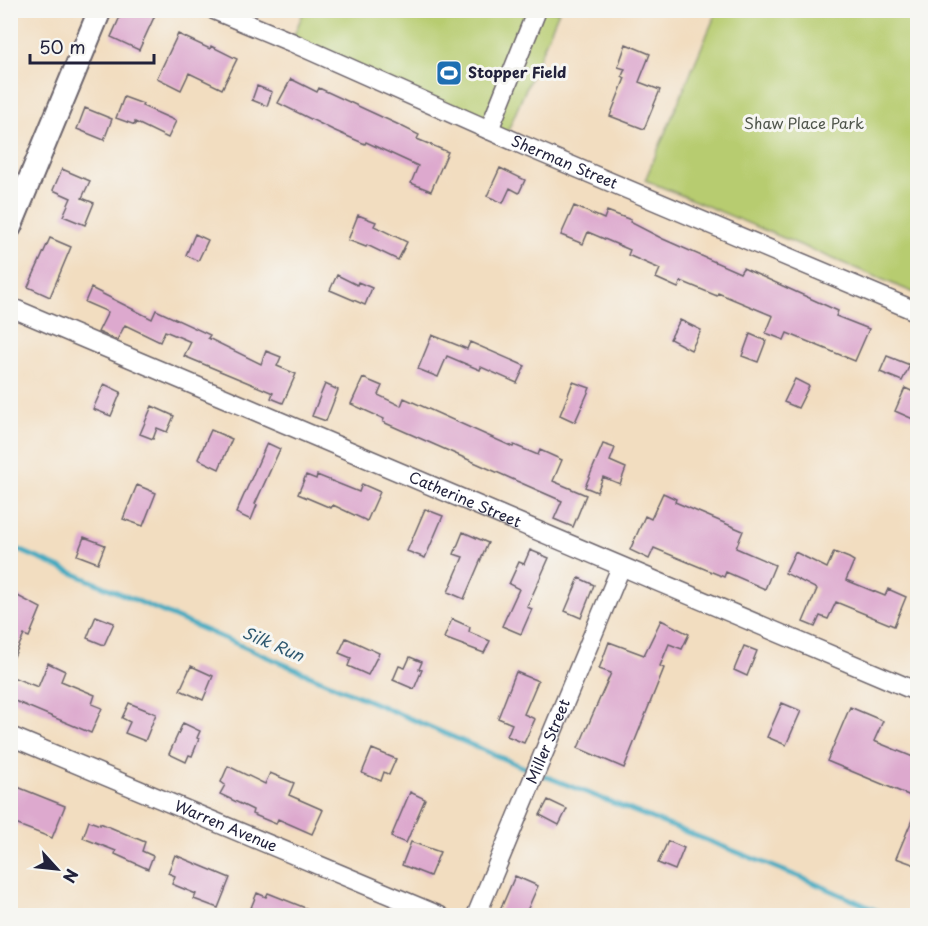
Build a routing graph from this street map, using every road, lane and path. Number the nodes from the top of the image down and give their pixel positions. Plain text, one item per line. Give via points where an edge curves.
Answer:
1 (100, 10) edge
2 (214, 10) edge
3 (537, 10) edge
4 (489, 130) junction
5 (10, 227) edge
6 (10, 307) edge
7 (918, 312) edge
8 (621, 567) junction
9 (918, 692) edge
10 (10, 736) edge
11 (441, 915) edge
12 (476, 915) edge

1 - 5 street
2 - 4 street, Sherman Street
3 - 4 street
4 - 7 street, Sherman Street
6 - 8 street, Catherine Street
8 - 9 street, Catherine Street
8 - 12 street, Miller Street
10 - 11 street, Warren Avenue

